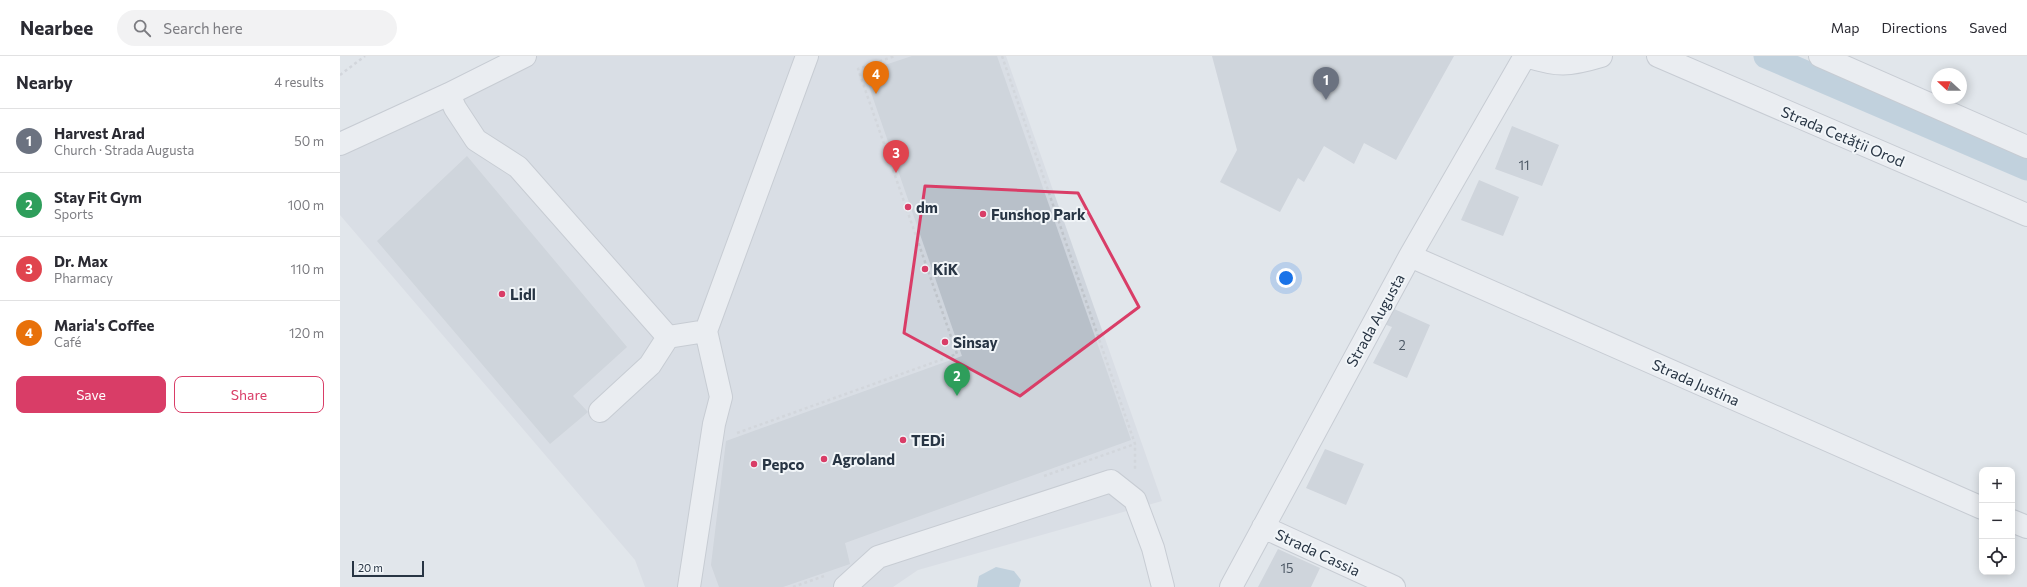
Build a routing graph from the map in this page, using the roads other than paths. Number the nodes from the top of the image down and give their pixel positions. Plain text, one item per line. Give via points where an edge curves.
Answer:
1 (525, 56) edge
2 (807, 56) edge
3 (1525, 56) edge
4 (1601, 56) edge
5 (1658, 56) edge
6 (1820, 56) edge
7 (449, 94) junction
8 (340, 144) edge
9 (2027, 147) edge
10 (2027, 215) edge
11 (1410, 256) junction
12 (706, 331) junction
13 (668, 337) junction
14 (600, 411) dead end
15 (1979, 507) edge
16 (2015, 522) edge
17 (1263, 527) junction
18 (2027, 527) edge
19 (689, 587) edge
20 (845, 587) edge
21 (1162, 587) edge
22 (1231, 587) edge
23 (1394, 587) edge

1 - 7 street
2 - 12 street
3 - 4 street via 1550,64 1576,64
3 - 11 street, Strada Augusta
5 - 10 street, Strada Cetății Orod
6 - 9 street
7 - 8 street
7 - 13 street via 476,140 518,167
11 - 15 street, Strada Justina
11 - 17 street, Strada Augusta
12 - 13 street
12 - 19 street via 721,397 714,424
13 - 14 street via 650,366
16 - 18 street
17 - 22 street, Strada Augusta
17 - 23 street, Strada Cassia
20 - 21 street via 878,557 1111,481 1136,500 1153,548

